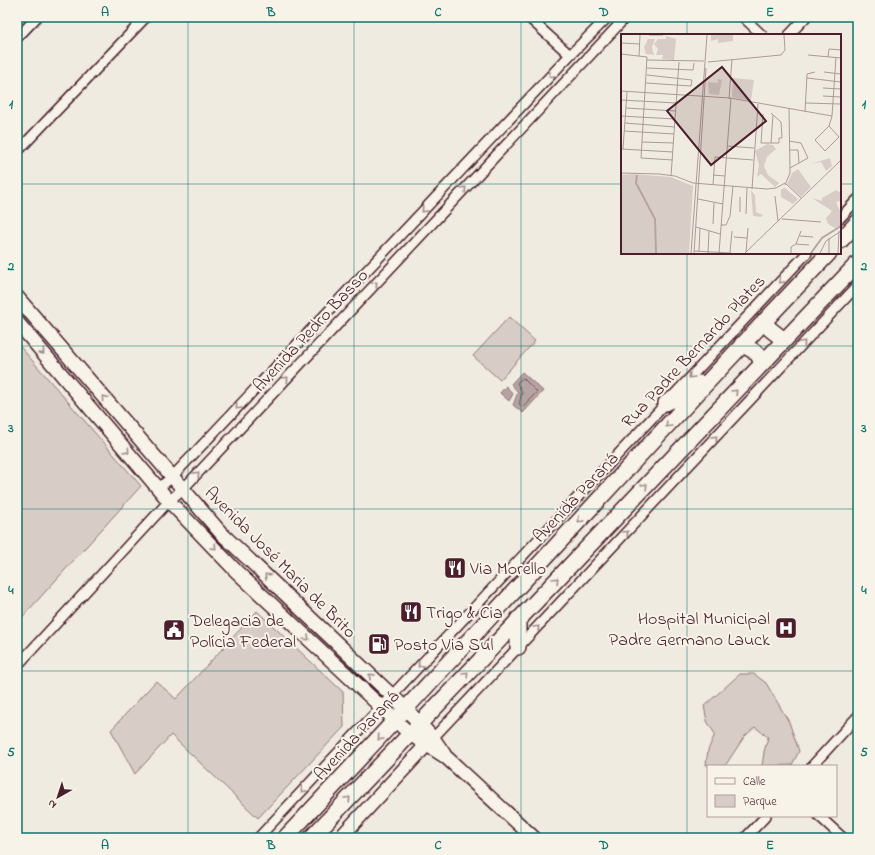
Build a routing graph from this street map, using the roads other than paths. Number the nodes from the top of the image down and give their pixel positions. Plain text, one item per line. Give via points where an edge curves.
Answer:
1 (37, 17) edge
2 (146, 17) edge
3 (528, 17) edge
4 (608, 17) edge
5 (626, 17) edge
6 (743, 17) edge
7 (806, 17) edge
8 (761, 34) edge
9 (790, 34) edge
10 (17, 38) edge
11 (570, 55) junction
12 (17, 152) edge
13 (858, 199) edge
14 (841, 217) edge
15 (858, 222) edge
16 (841, 240) edge
17 (806, 254) edge
18 (828, 254) edge
19 (858, 263) edge
20 (858, 285) edge
21 (17, 297) edge
22 (764, 321) junction
23 (17, 322) edge
24 (784, 340) junction
25 (742, 344) junction
26 (762, 363) junction
27 (719, 370) junction
28 (666, 403) junction
29 (172, 477) junction
30 (159, 488) junction
31 (183, 489) junction
32 (169, 501) junction
33 (291, 598) junction
34 (275, 609) junction
35 (518, 619) junction
36 (518, 647) junction
37 (17, 666) edge
38 (391, 695) junction
39 (381, 707) junction
40 (406, 709) junction
41 (857, 719) edge
42 (396, 721) junction
43 (415, 728) junction
44 (430, 742) junction
45 (813, 765) edge
46 (765, 817) edge
47 (820, 817) edge
48 (258, 838) edge
49 (285, 838) edge
50 (311, 838) edge
51 (340, 838) edge
52 (534, 838) edge
53 (746, 838) edge
54 (843, 838) edge

1 - 10 street
2 - 12 street
3 - 11 street
4 - 11 street, Avenida Pedro Basso
31 -> 5 street, Avenida Pedro Basso
6 - 8 street
7 - 9 street
11 -> 29 street, Avenida Pedro Basso
13 - 14 street
15 - 16 main road
17 -> 28 street, Rua Padre Bernardo Plates
18 - 22 main road, Avenida Paraná
19 - 24 main road
36 -> 20 street
29 -> 21 main road, Avenida José Maria de Brito
22 - 24 main road
22 - 25 main road, Avenida Paraná
23 -> 30 main road, Avenida José Maria de Brito
24 - 26 main road
25 - 26 main road via 757,353
25 - 27 main road, Avenida Paraná
35 -> 26 main road
27 - 28 main road
27 -> 40 main road, Avenida Paraná
28 -> 38 street, Rua Padre Bernardo Plates
29 - 30 street, Avenida Pedro Basso
29 - 31 main road, Avenida José Maria de Brito
30 - 32 main road, Avenida José Maria de Brito
31 - 32 street, Avenida Pedro Basso
33 -> 31 main road, Avenida José Maria de Brito via 221,533
32 -> 34 main road, Avenida José Maria de Brito
32 - 37 street, Avenida Pedro Basso
33 - 34 main road via 279,602
38 -> 33 main road, Avenida José Maria de Brito
34 -> 39 main road, Avenida José Maria de Brito
35 - 36 main road
43 -> 35 main road
36 - 44 street
38 - 39 street, Rua Padre Bernardo Plates
38 - 40 main road, Avenida José Maria de Brito
39 - 42 main road, Avenida José Maria de Brito
39 -> 48 street, Rua Padre Bernardo Plates
40 - 42 main road, Avenida Paraná
40 - 43 main road, Avenida José Maria de Brito
41 - 45 street
42 - 43 main road, Avenida José Maria de Brito
42 -> 49 main road, Avenida Paraná
43 - 44 main road, Avenida José Maria de Brito
50 -> 43 main road
44 - 51 main road
44 - 52 main road, Avenida José Maria de Brito
46 - 53 street
47 - 54 street

